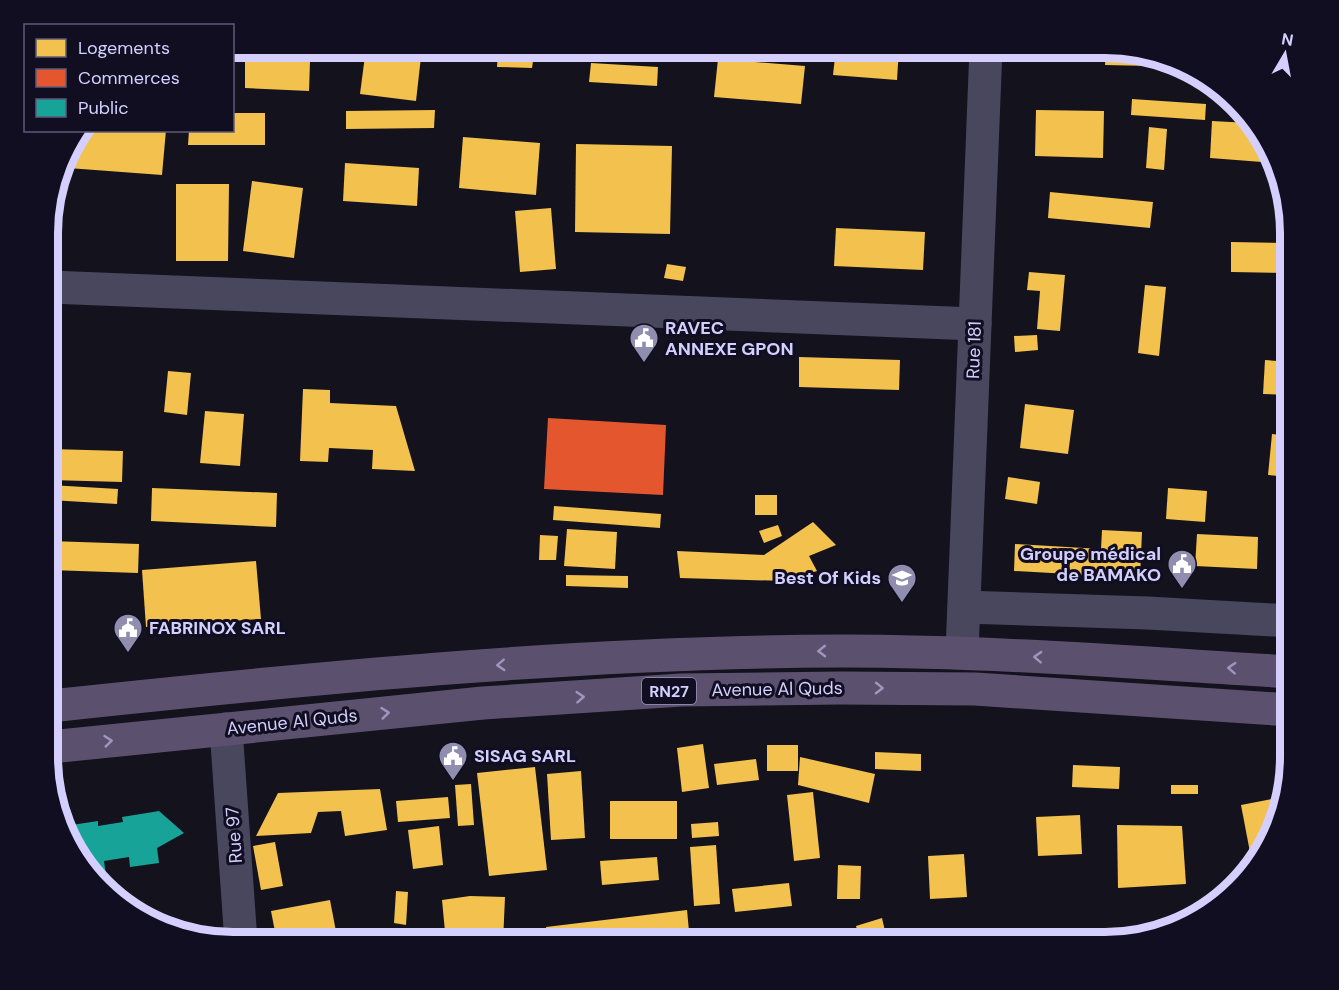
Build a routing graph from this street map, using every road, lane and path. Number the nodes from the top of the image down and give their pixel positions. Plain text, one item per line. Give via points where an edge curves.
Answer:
1 (986, 59) edge
2 (59, 287) edge
3 (975, 324) junction
4 (964, 607) junction
5 (1280, 620) edge
6 (962, 652) junction
7 (1280, 671) edge
8 (59, 705) edge
9 (1280, 709) edge
10 (226, 729) junction
11 (59, 746) edge
12 (241, 931) edge

1 - 3 street, Rue 181
2 - 3 street
3 - 4 street, Rue 181
4 - 5 street
4 - 6 street, Rue 181
7 -> 6 main road, Avenue Al Quds / RN27
6 -> 8 main road, Avenue Al Quds / RN27 via 677,655 480,666
10 -> 9 main road, Avenue Al Quds / RN27 via 483,703 681,690 975,689
11 -> 10 main road, Avenue Al Quds / RN27
10 - 12 street, Rue 97

